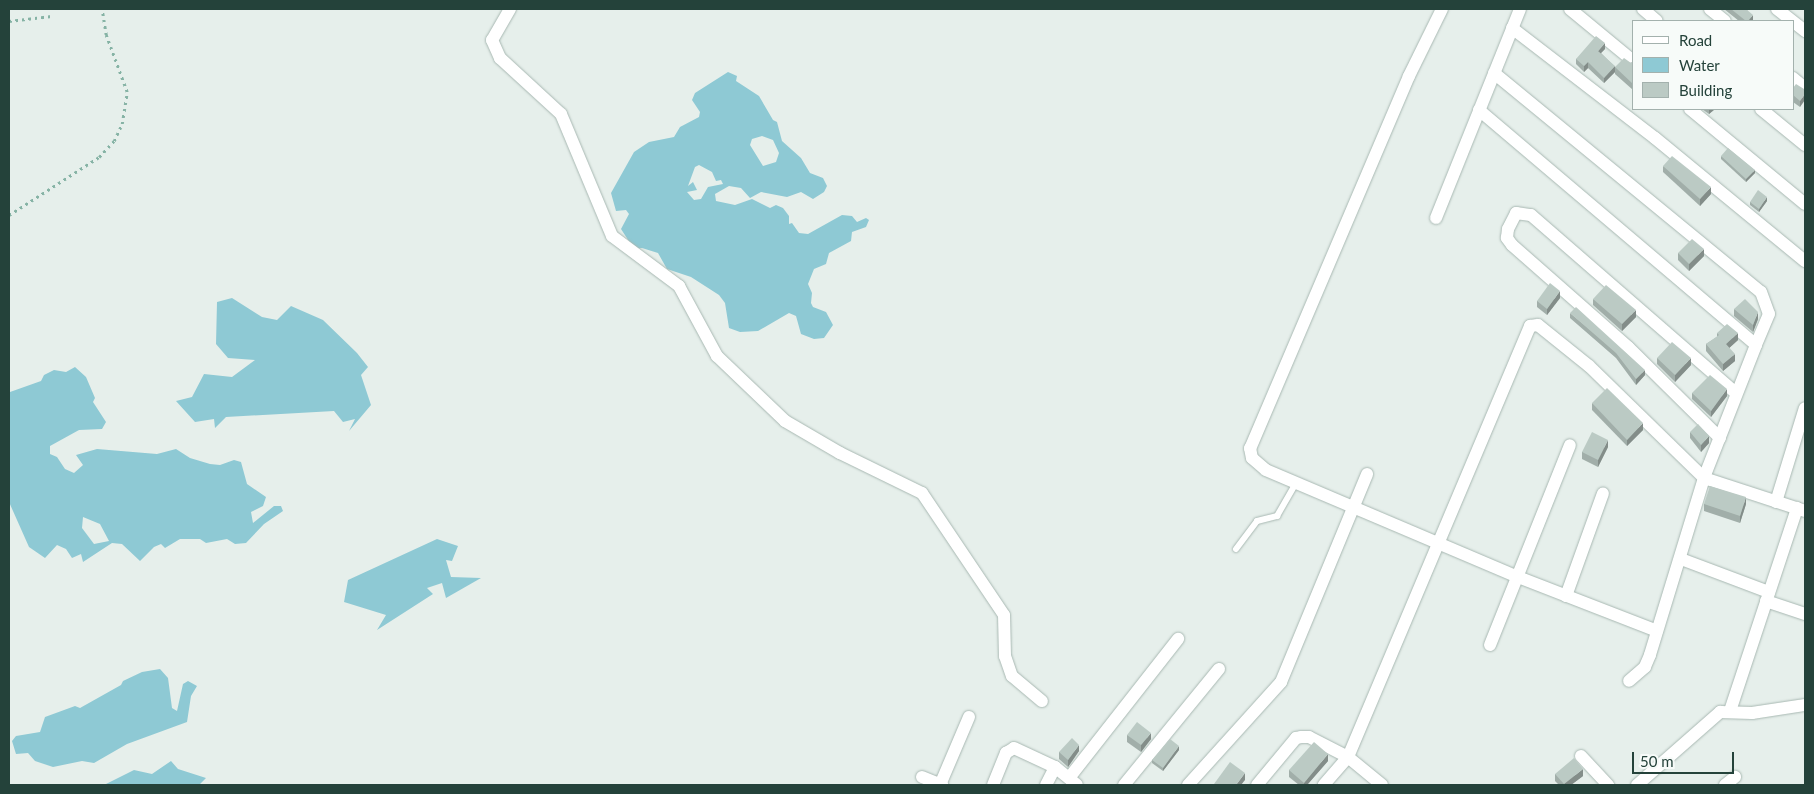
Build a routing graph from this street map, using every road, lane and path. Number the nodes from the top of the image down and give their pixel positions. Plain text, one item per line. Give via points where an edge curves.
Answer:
1 (102, 9) edge
2 (510, 9) edge
3 (1442, 9) edge
4 (1520, 9) edge
5 (1570, 9) edge
6 (1643, 9) edge
7 (1710, 9) edge
8 (1777, 9) edge
9 (52, 16) dead end
10 (1656, 20) edge
11 (1724, 20) edge
12 (1791, 20) edge
13 (9, 21) edge
14 (1794, 22) edge
15 (1512, 28) junction
16 (1805, 31) edge
17 (1632, 60) edge
18 (1494, 73) junction
19 (1794, 79) edge
20 (1805, 88) edge
21 (1479, 110) junction
22 (1691, 110) edge
23 (1762, 110) edge
24 (1805, 145) edge
25 (1805, 204) edge
26 (9, 216) edge
27 (1436, 218) dead end
28 (1805, 261) edge
29 (1756, 345) junction
30 (1736, 393) junction
31 (1805, 408) edge
32 (1720, 438) junction
33 (1570, 445) dead end
34 (1367, 474) dead end
35 (1704, 478) junction
36 (1296, 483) junction
37 (1604, 493) dead end
38 (1776, 502) junction
39 (1353, 507) junction
40 (1801, 510) edge
41 (1441, 543) junction
42 (1236, 549) dead end
43 (1681, 559) junction
44 (1518, 577) junction
45 (1566, 596) junction
46 (1768, 597) junction
47 (1805, 614) edge
48 (1658, 631) junction
49 (1178, 639) dead end
50 (1490, 645) dead end
51 (1219, 669) dead end
52 (1629, 681) dead end
53 (1042, 701) dead end
54 (1805, 705) edge
55 (1730, 711) junction
56 (969, 717) dead end
57 (1581, 756) dead end
58 (1348, 757) junction
59 (1055, 766) junction
60 (922, 777) dead end
61 (1073, 782) edge
62 (941, 785) edge
63 (993, 785) edge
64 (1046, 785) edge
65 (1124, 785) edge
66 (1188, 785) edge
67 (1257, 785) edge
68 (1324, 785) edge
69 (1382, 785) edge
70 (1608, 785) edge
71 (1637, 785) edge

1 - 26 path via 106,35 127,92 122,124 114,141 99,157
2 - 53 street via 492,40 500,58 561,114 612,236 679,286 717,356 784,421 922,493 1004,615 1005,656 1012,676
3 - 36 street via 1409,76 1250,448 1256,465
4 - 15 street
5 - 17 street
6 - 10 street
7 - 11 street
8 - 12 street
9 - 13 path
14 - 16 street
15 - 18 street
15 - 28 street via 1655,138
18 - 21 street
18 - 29 street via 1762,292 1769,314
19 - 20 street
21 - 27 street
21 - 29 street
22 - 25 street
23 - 24 street
29 - 30 street
30 - 32 street
30 - 32 street via 1531,215 1516,213 1507,238 1512,245 1628,347
31 - 38 street
32 - 35 street
33 - 44 street
34 - 39 street
35 - 38 street
35 - 41 street via 1611,386 1534,324 1526,331
35 - 43 street
36 - 39 street
36 - 42 lane via 1277,516 1256,521
37 - 45 street
38 - 40 street
39 - 41 street
39 - 66 street via 1281,682
40 - 46 street
41 - 44 street
41 - 58 street
43 - 46 street
43 - 48 street
44 - 45 street
44 - 50 street
45 - 48 street
46 - 47 street
46 - 55 street
48 - 52 street via 1645,667
49 - 61 street
51 - 65 street
54 - 55 street via 1752,713
55 - 71 street via 1720,712
56 - 62 street
57 - 70 street
58 - 67 street via 1309,737 1296,738
58 - 68 street
58 - 69 street
59 - 61 street
59 - 63 street via 1019,750 1010,750
59 - 64 street
60 - 62 street

